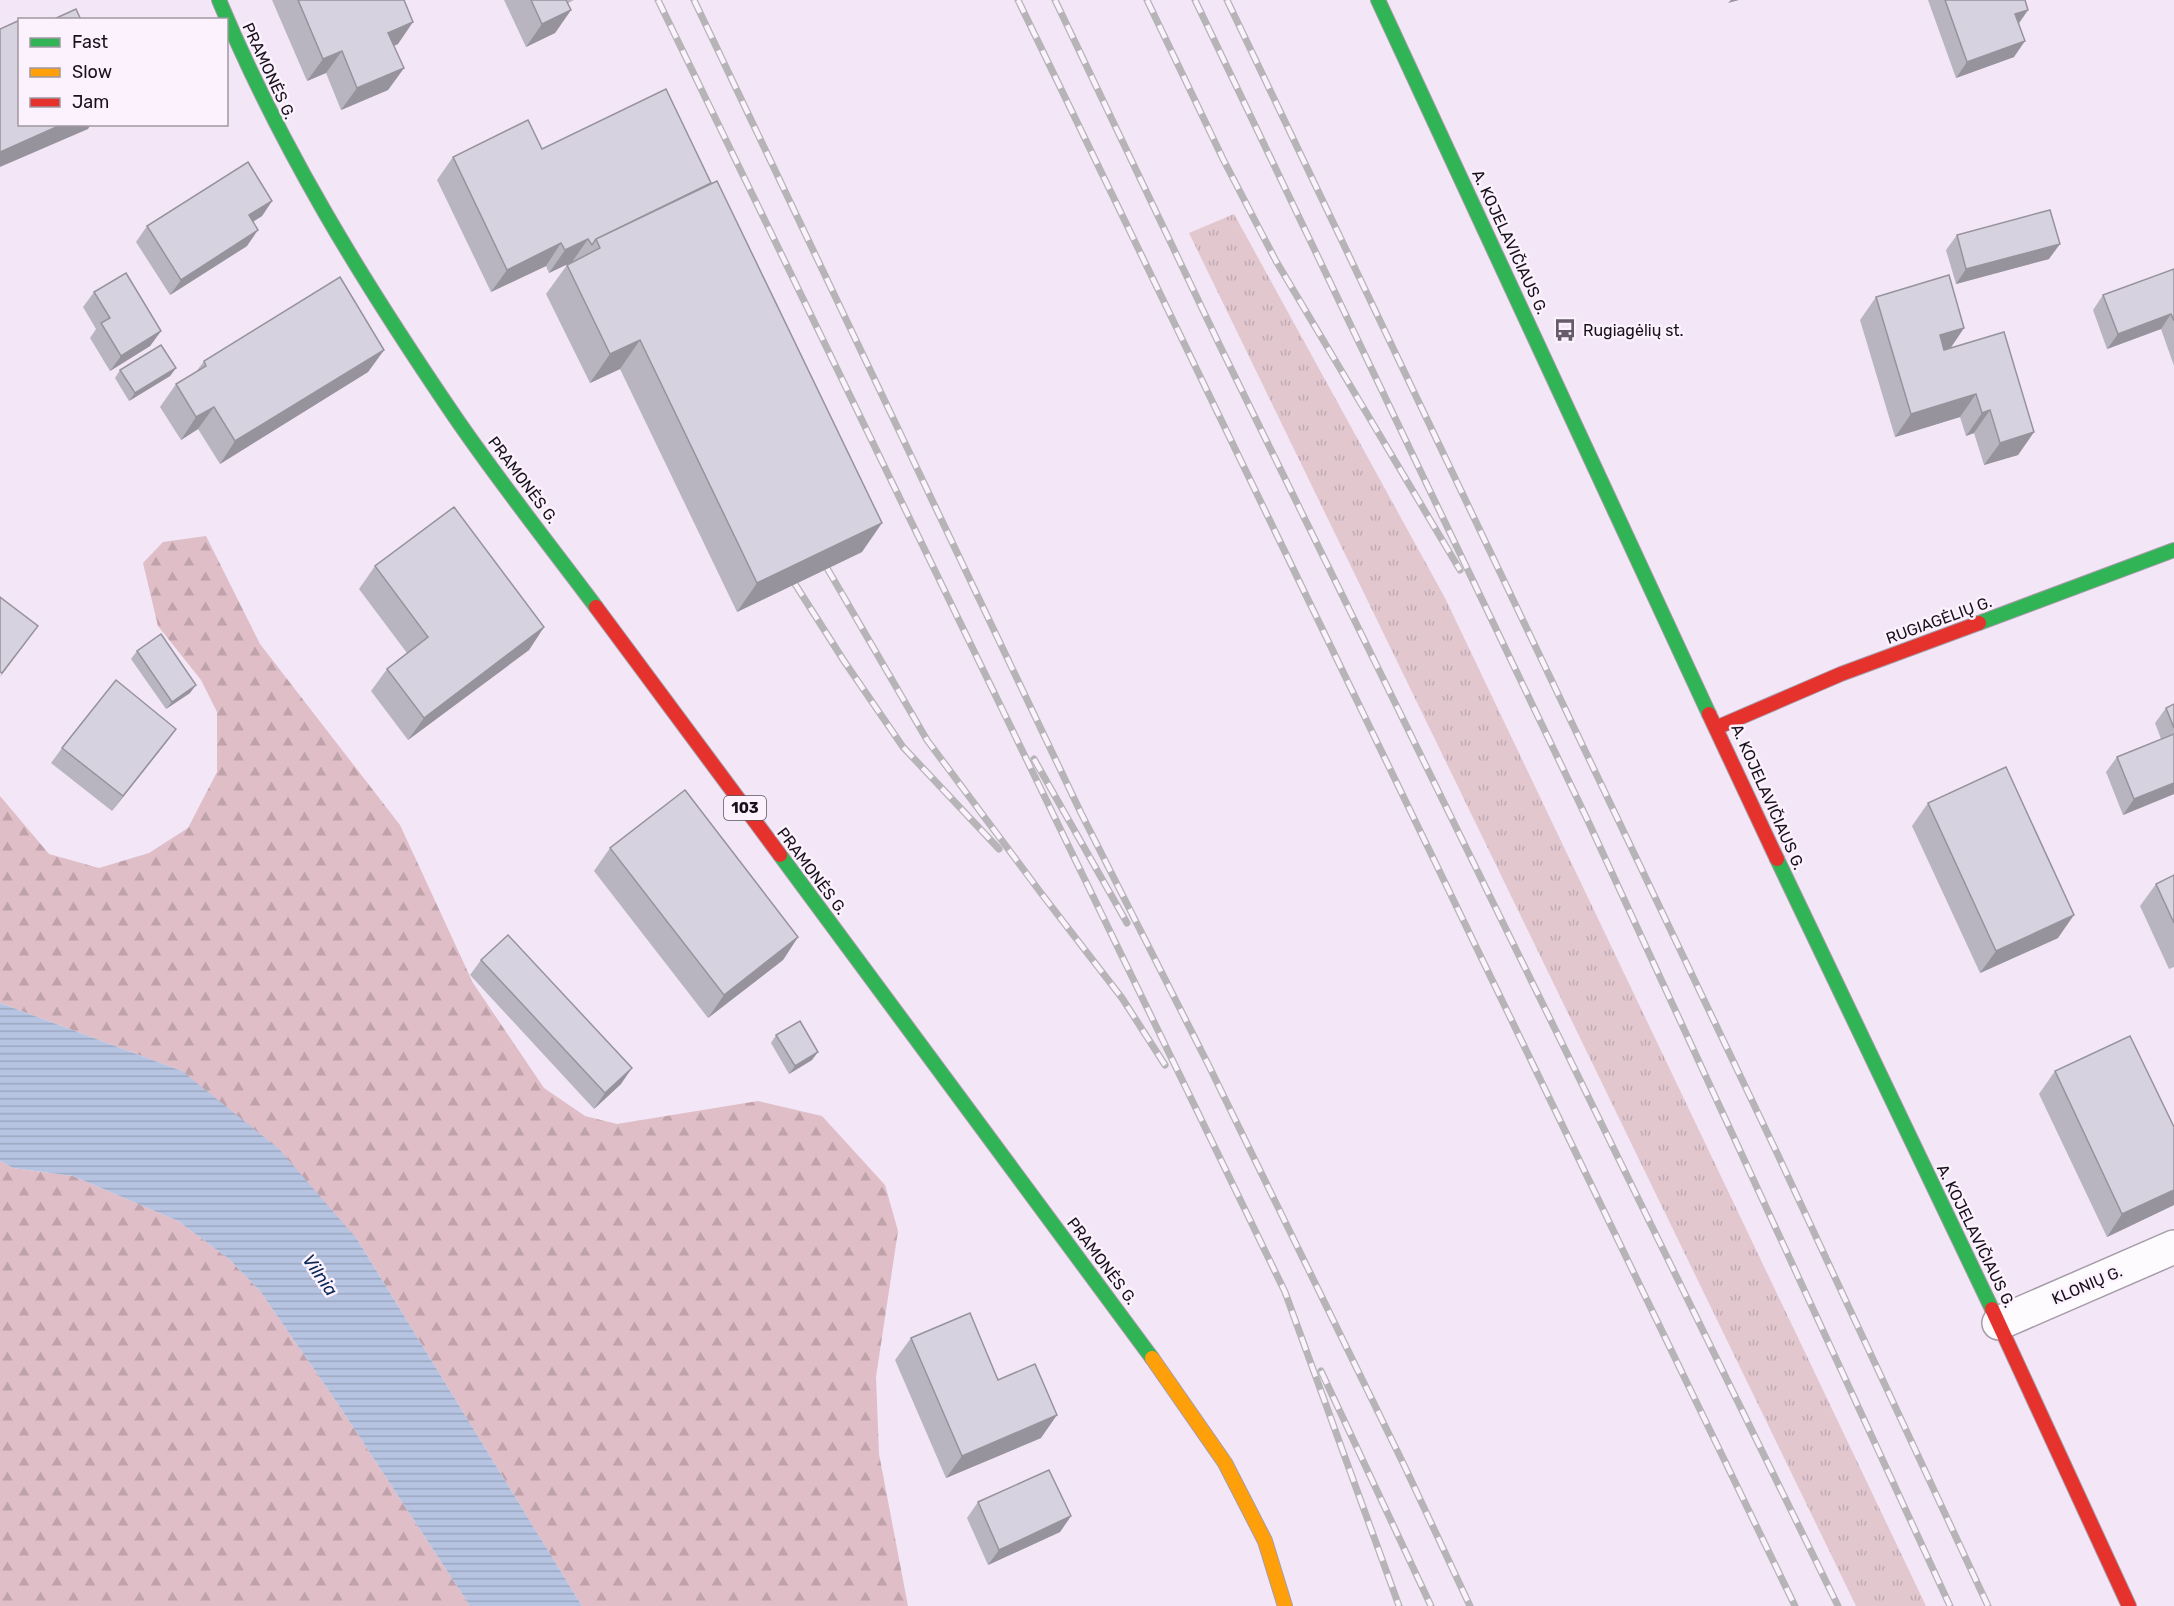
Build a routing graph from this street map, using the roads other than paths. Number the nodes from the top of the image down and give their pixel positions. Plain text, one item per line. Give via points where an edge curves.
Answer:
1 (219, 0) edge
2 (1378, 0) edge
3 (226, 18) edge
4 (228, 22) edge
5 (2174, 550) edge
6 (1718, 727) junction
7 (2174, 1247) edge
8 (1999, 1323) junction
9 (1285, 1606) edge
10 (2129, 1606) edge

1 - 3 street, PRAMONĖS G. / 103
2 - 6 street, A. KOJELAVIČIAUS G.
4 - 9 street, PRAMONĖS G. / 103 via 274,122 306,179 454,416 1151,1356 1225,1463 1265,1540
5 - 6 street, RUGIAGĖLIŲ G. via 1841,674
6 - 8 street, A. KOJELAVIČIAUS G. via 1790,887
7 - 8 street, KLONIŲ G.
8 - 10 street, A. KOJELAVIČIAUS G.

